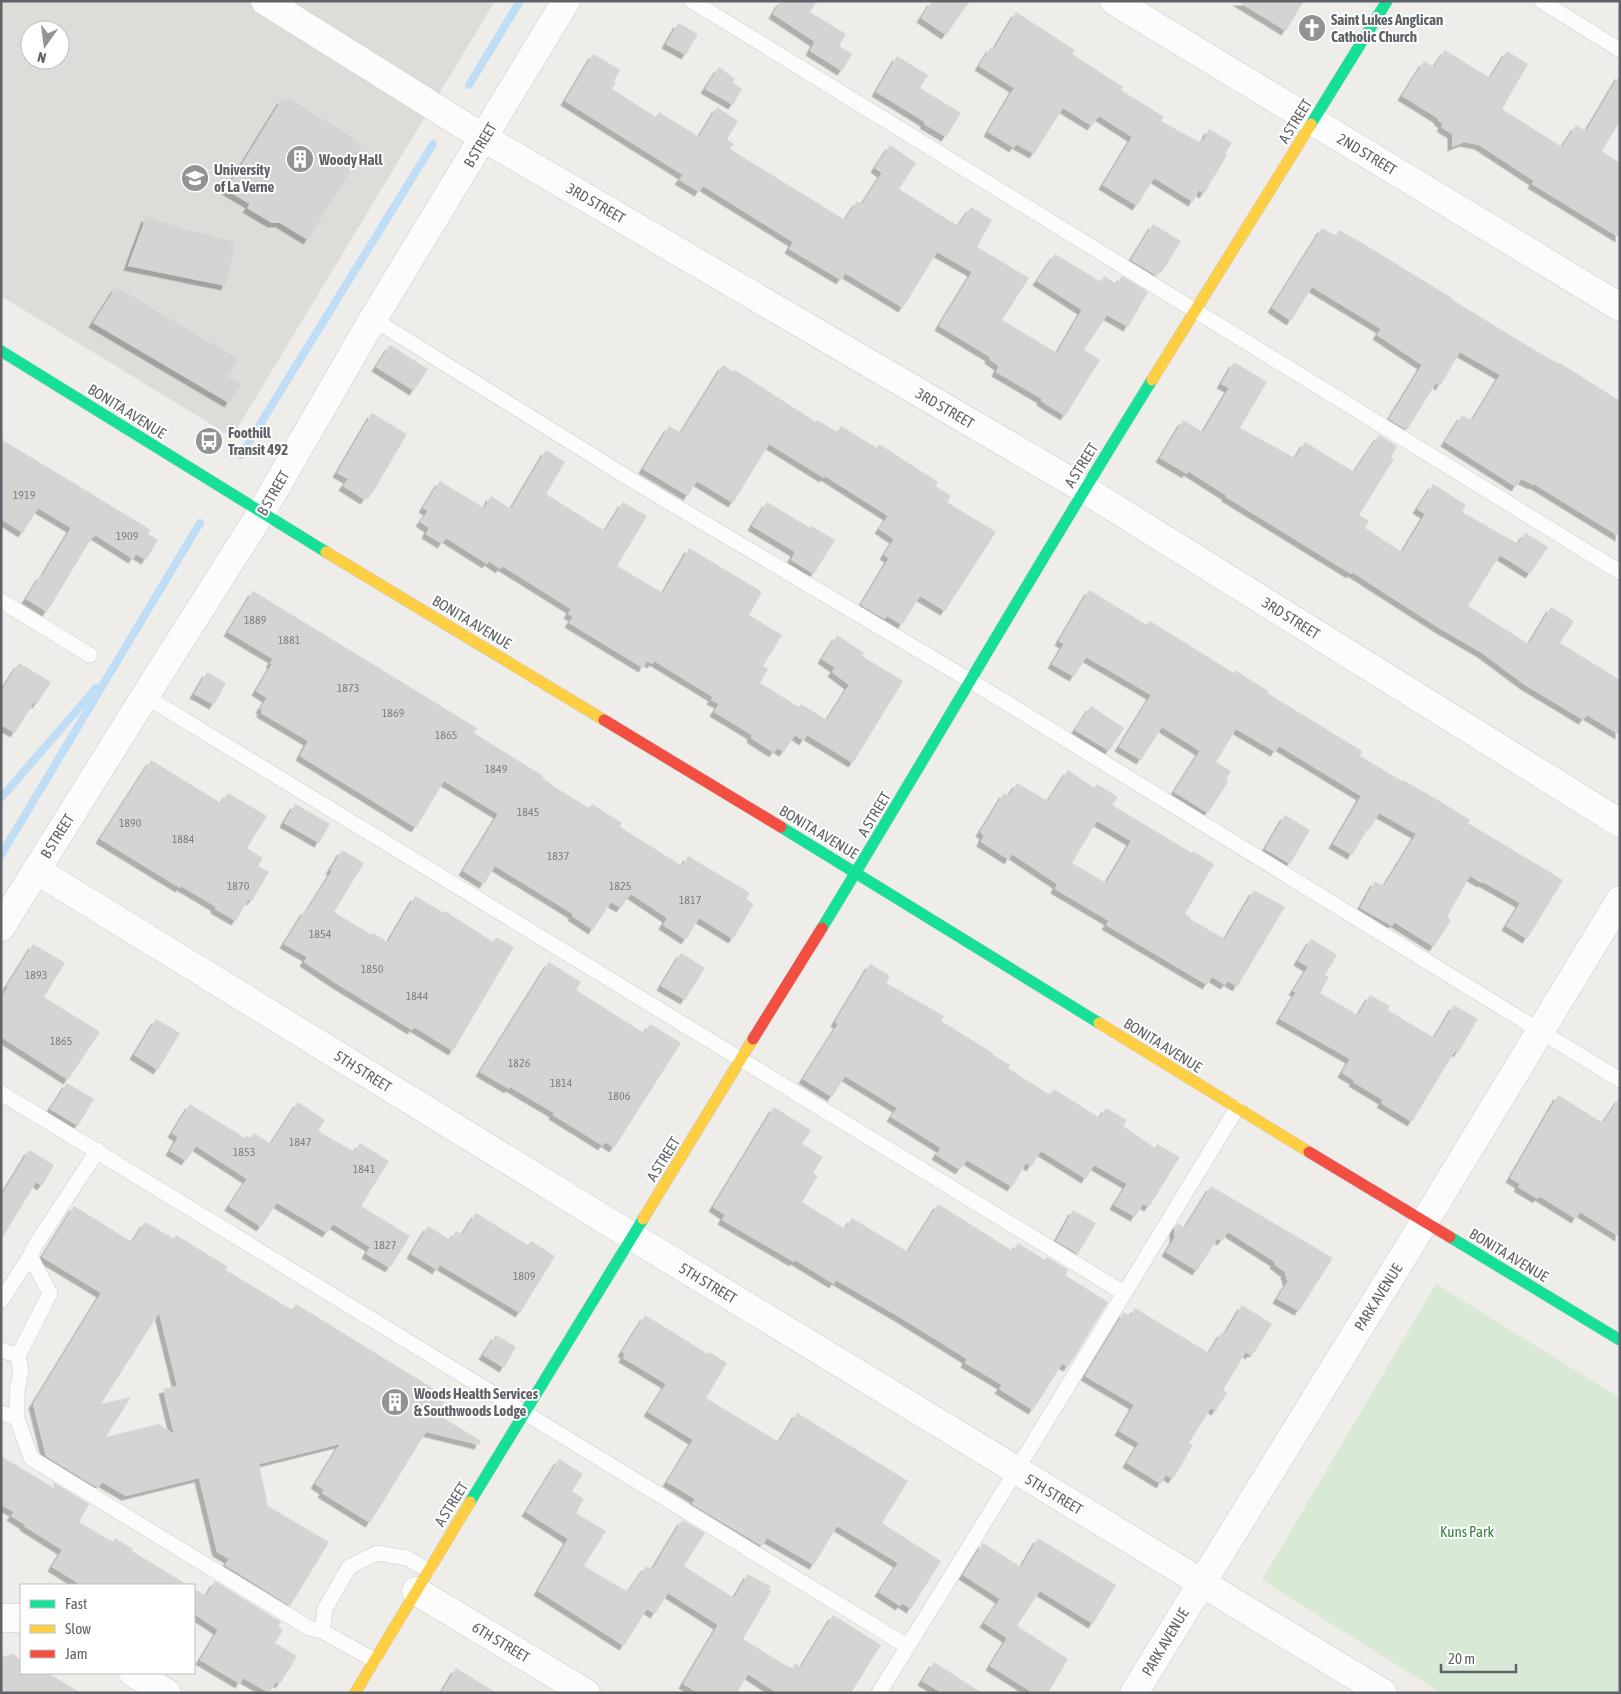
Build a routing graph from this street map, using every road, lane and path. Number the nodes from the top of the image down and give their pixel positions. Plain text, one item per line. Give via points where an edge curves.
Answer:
1 (265, 1) edge
2 (566, 1) edge
3 (692, 1) edge
4 (1114, 1) edge
5 (1387, 1) edge
6 (1541, 1) edge
7 (1620, 50) edge
8 (1312, 121) junction
9 (484, 138) junction
10 (1620, 307) edge
11 (1194, 310) junction
12 (373, 319) junction
13 (1, 351) edge
14 (1084, 489) junction
15 (261, 512) junction
16 (1620, 572) edge
17 (1, 601) edge
18 (90, 656) dead end
19 (971, 681) junction
20 (145, 696) junction
21 (1620, 823) edge
22 (36, 870) junction
23 (856, 872) junction
24 (1620, 900) edge
25 (1, 927) edge
26 (1540, 1032) junction
27 (742, 1060) junction
28 (1620, 1080) edge
29 (1, 1093) edge
30 (1237, 1108) junction
31 (98, 1150) junction
32 (1425, 1221) junction
33 (632, 1237) junction
34 (30, 1256) junction
35 (1124, 1293) junction
36 (1, 1301) edge
37 (1620, 1340) edge
38 (1, 1350) edge
39 (18, 1356) junction
40 (1, 1413) edge
41 (525, 1413) junction
42 (17, 1418) junction
43 (1016, 1471) junction
44 (422, 1580) junction
45 (1202, 1582) junction
46 (1, 1618) edge
47 (20, 1618) edge
48 (322, 1631) junction
49 (907, 1646) junction
50 (374, 1660) junction
51 (135, 1674) edge
52 (167, 1693) edge
53 (356, 1693) edge
54 (586, 1693) edge
55 (878, 1693) edge
56 (1134, 1693) edge
57 (1383, 1693) edge

1 - 9 street, 3RD STREET
2 - 9 street, B STREET
3 - 11 lane
4 - 8 street, 2ND STREET
5 - 8 street, A STREET
6 - 7 lane
8 - 10 street, 2ND STREET
8 - 11 street, A STREET
9 - 12 street, B STREET
9 - 14 street, 3RD STREET
11 - 14 street, A STREET
11 - 16 lane
12 - 15 street, B STREET
12 - 19 lane via 635,482
13 - 15 street, BONITA AVENUE
14 - 19 street, A STREET
14 - 21 street, 3RD STREET
15 - 20 street, B STREET
15 - 23 street, BONITA AVENUE
17 - 18 lane
19 - 23 street, A STREET
19 - 26 lane
20 - 22 street, B STREET
20 - 27 lane
22 - 25 street, B STREET
22 - 33 street, 5TH STREET
23 - 27 street, A STREET
23 - 30 street, BONITA AVENUE
24 - 26 street, PARK AVENUE
26 - 28 lane
26 - 32 street, PARK AVENUE
27 - 33 street, A STREET
27 - 35 lane
29 - 31 lane
30 - 32 street, BONITA AVENUE
30 - 35 lane
31 - 34 lane
31 - 41 lane
32 - 37 street, BONITA AVENUE
32 - 45 street, PARK AVENUE
33 - 41 street, A STREET
33 - 43 street, 5TH STREET
34 - 36 lane
34 - 39 lane via 50,1293
35 - 43 lane
38 - 39 lane
39 - 42 lane via 21,1371
40 - 42 lane
41 - 44 street, A STREET
41 - 49 lane
42 - 48 lane via 31,1458 309,1628
43 - 45 street, 5TH STREET
43 - 49 lane
44 - 48 lane via 407,1558 377,1553 349,1567 325,1609
44 - 50 street, A STREET
44 - 54 street, 6TH STREET
45 - 56 street, PARK AVENUE
45 - 57 street, 5TH STREET
46 - 47 street
48 - 50 lane
49 - 55 lane
50 - 53 street, A STREET
51 - 52 street

